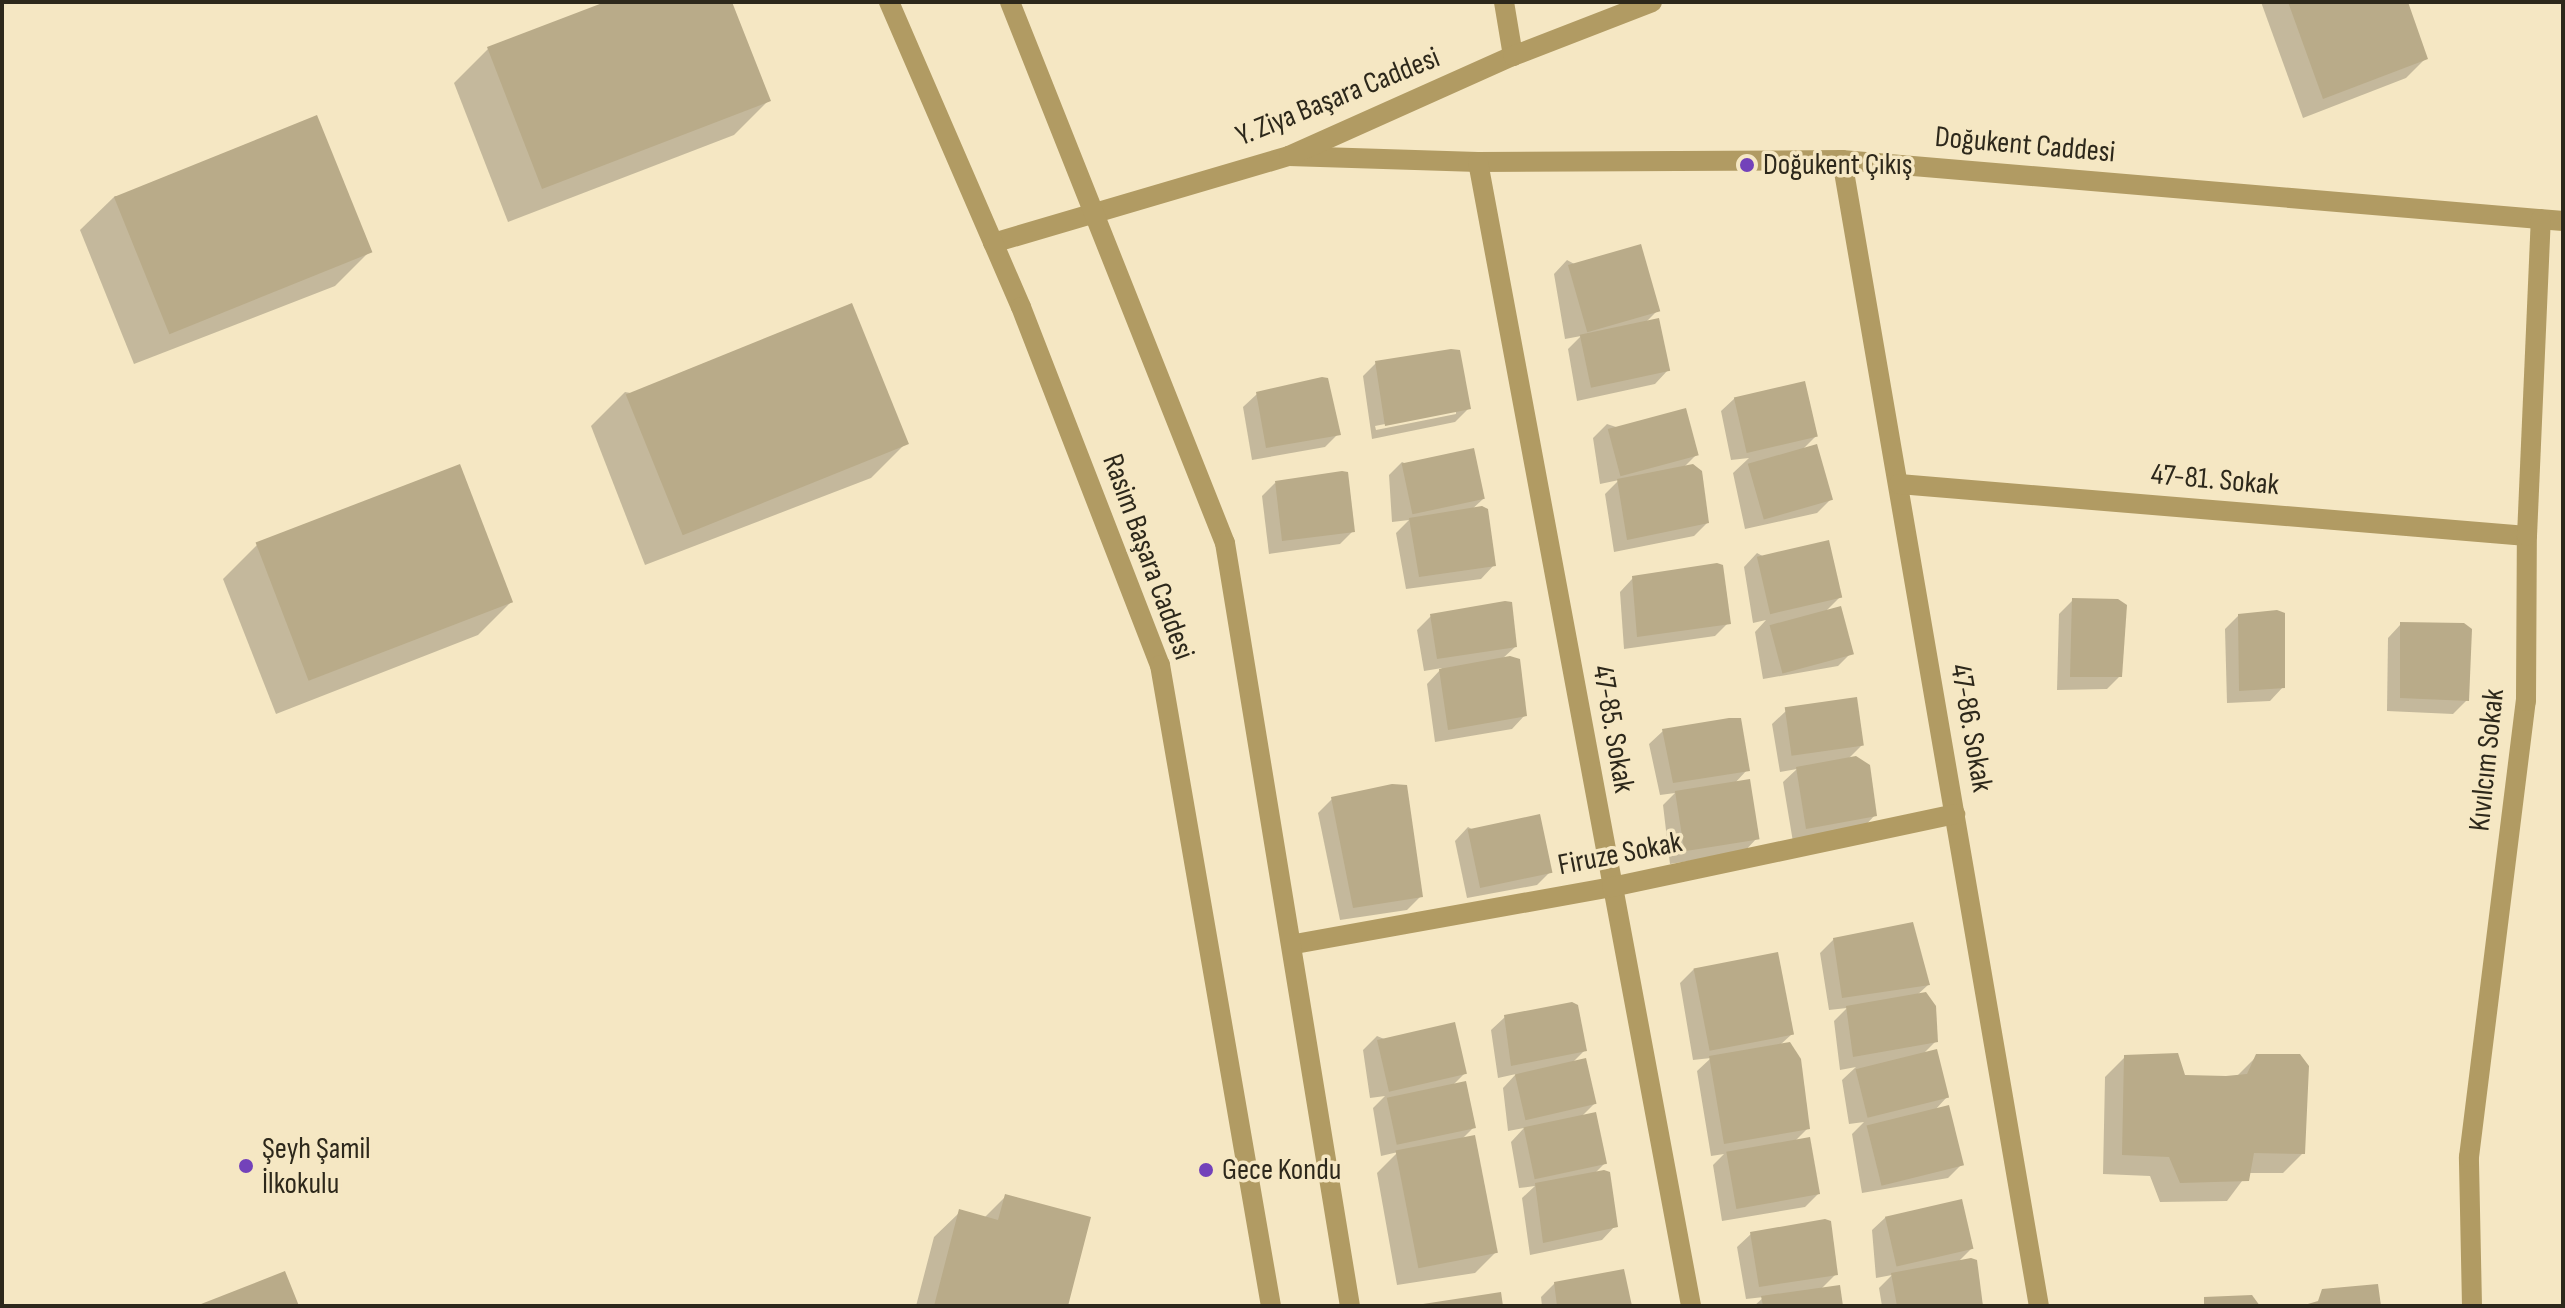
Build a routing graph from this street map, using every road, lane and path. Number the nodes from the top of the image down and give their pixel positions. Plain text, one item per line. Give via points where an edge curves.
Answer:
1 (889, 2) edge
2 (1010, 2) edge
3 (1504, 2) edge
4 (1652, 2) edge
5 (1513, 56) junction
6 (1289, 156) junction
7 (1842, 160) junction
8 (1478, 162) junction
9 (1094, 214) junction
10 (2541, 219) junction
11 (2563, 221) edge
12 (993, 243) junction
13 (1899, 484) junction
14 (2527, 536) junction
15 (1955, 814) junction
16 (1612, 887) junction
17 (1295, 944) junction
18 (1271, 1306) edge
19 (1350, 1306) edge
20 (1691, 1306) edge
21 (2039, 1306) edge
22 (2472, 1306) edge

1 - 12 street, Rasim Başara Caddesi
2 - 9 street, Rasim Başara Caddesi
3 - 5 street
4 - 5 street, Y. Ziya Başara Caddesi
5 - 6 street, Y. Ziya Başara Caddesi
6 - 8 street, Doğukent Caddesi
6 - 9 street, Y. Ziya Başara Caddesi
7 - 8 street, Doğukent Caddesi
7 - 10 street, Doğukent Caddesi
7 - 13 street, 47-86. Sokak
8 - 16 street, 47-85. Sokak
9 - 12 street, Y. Ziya Başara Caddesi
9 - 17 street, Rasim Başara Caddesi via 1225,543
10 - 11 street, Doğukent Caddesi
10 - 14 street, Kıvılcım Sokak
12 - 18 street, Rasim Başara Caddesi via 1160,665
13 - 14 street, 47-81. Sokak
13 - 15 street, 47-86. Sokak
14 - 22 street, Kıvılcım Sokak via 2526,701 2469,1157
15 - 16 street, Firuze Sokak
15 - 21 street, 47-86. Sokak
16 - 17 street, Firuze Sokak
16 - 20 street, 47-85. Sokak
17 - 19 street, Rasim Başara Caddesi

